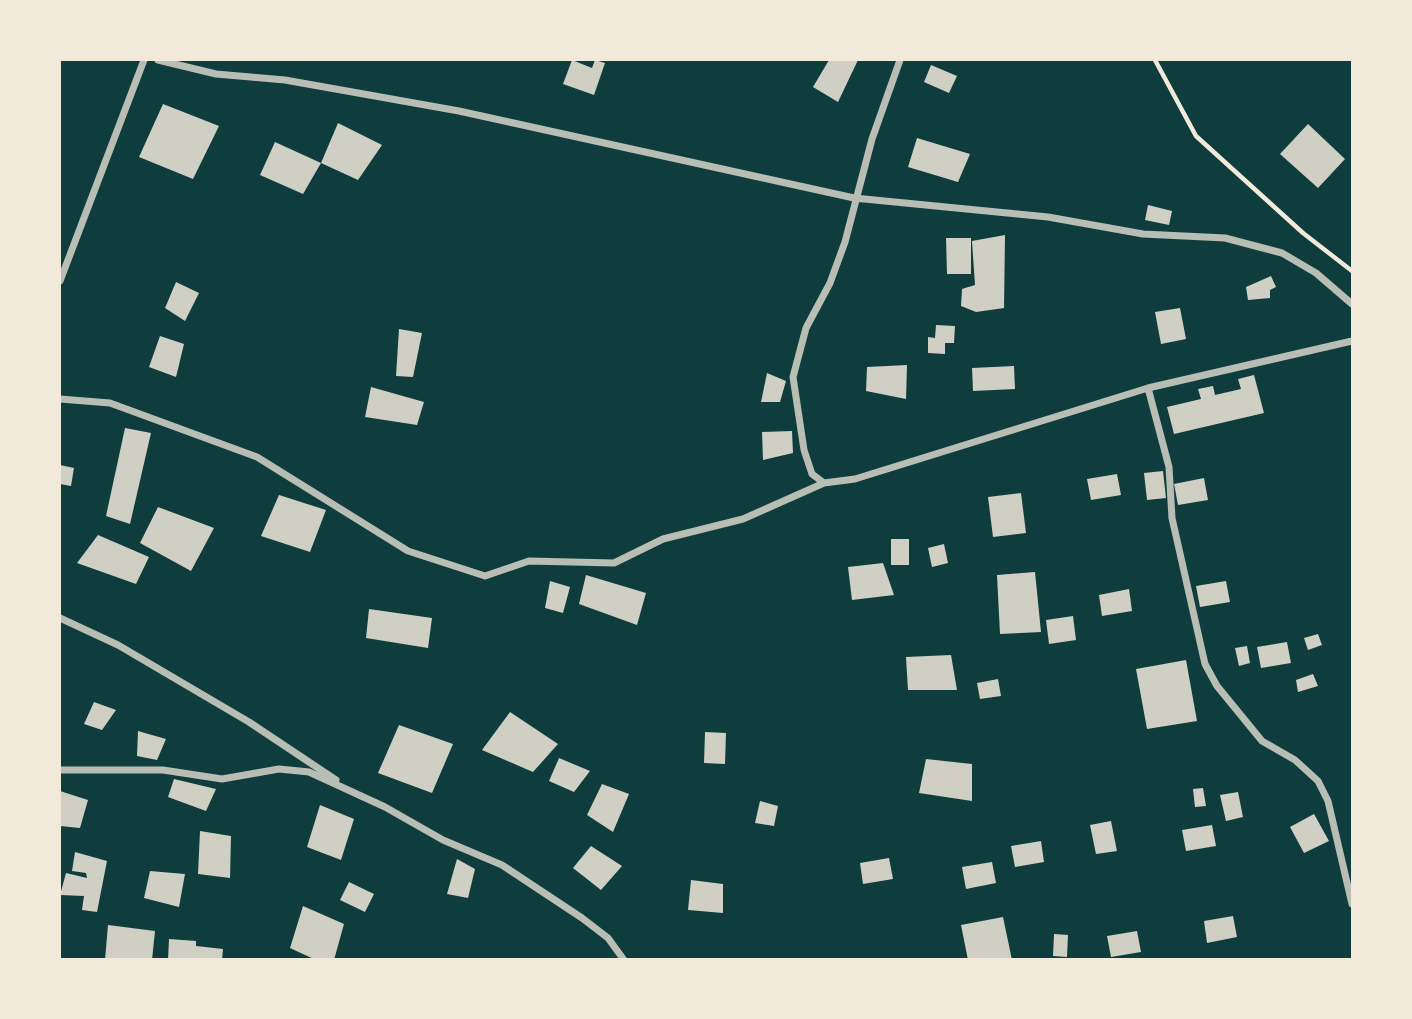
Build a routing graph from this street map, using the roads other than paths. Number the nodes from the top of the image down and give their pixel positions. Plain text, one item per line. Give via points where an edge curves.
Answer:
1 (144, 60) edge
2 (158, 60) edge
3 (900, 60) edge
4 (855, 198) junction
5 (60, 281) edge
6 (1353, 304) edge
7 (1353, 341) edge
8 (1148, 388) junction
9 (60, 399) edge
10 (824, 483) junction
11 (60, 618) edge
12 (60, 770) edge
13 (354, 792) junction
14 (1353, 904) edge
15 (624, 960) edge

1 - 5 street
2 - 4 street via 216,74 285,80 459,111
3 - 4 street
4 - 6 street via 1048,217 1143,234 1225,238 1282,253 1316,273
4 - 10 street via 845,242 806,328 793,377 804,450 812,474
7 - 8 street
8 - 10 street via 855,479
8 - 14 street via 1169,467 1172,518 1205,664 1262,741 1307,768 1318,781 1328,801
9 - 10 street via 110,403 257,457 408,551 485,576 529,561 614,563 663,539 743,519
11 - 13 street via 118,645 249,722
12 - 13 street via 163,769 222,779 279,769 309,772
13 - 15 street via 443,840 502,865 554,896 608,938

